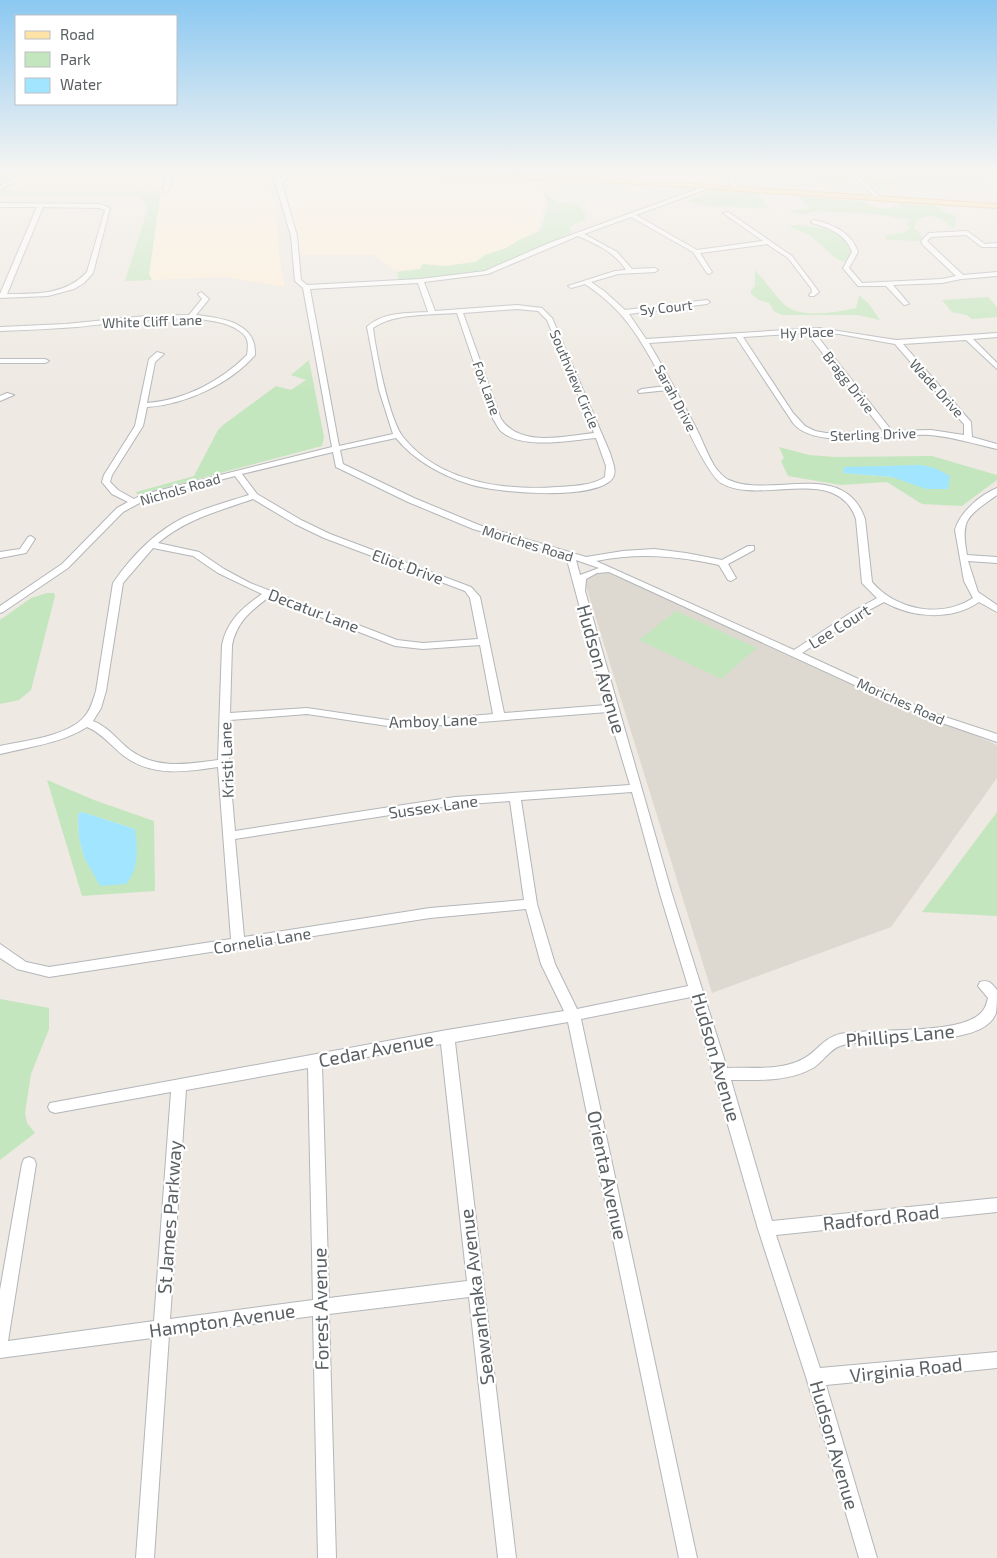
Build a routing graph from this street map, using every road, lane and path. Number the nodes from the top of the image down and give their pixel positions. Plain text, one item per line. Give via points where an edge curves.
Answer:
1 (24, 244) edge
2 (98, 244) edge
3 (295, 244) edge
4 (552, 244) edge
5 (600, 244) edge
6 (681, 244) edge
7 (757, 244) edge
8 (772, 244) edge
9 (851, 244) edge
10 (925, 244) edge
11 (981, 244) edge
12 (997, 245) edge
13 (696, 252) junction
14 (630, 270) junction
15 (655, 270) dead end
16 (709, 272) dead end
17 (997, 274) edge
18 (961, 277) junction
19 (420, 281) junction
20 (587, 282) junction
21 (887, 284) junction
22 (571, 286) dead end
23 (306, 287) junction
24 (201, 294) dead end
25 (812, 295) dead end
26 (2, 296) edge
27 (706, 302) dead end
28 (906, 304) dead end
29 (459, 311) junction
30 (625, 312) junction
31 (432, 313) junction
32 (191, 317) junction
33 (0, 329) edge
34 (809, 331) junction
35 (738, 335) junction
36 (997, 335) edge
37 (967, 337) junction
38 (645, 341) junction
39 (897, 342) junction
40 (160, 354) dead end
41 (45, 360) dead end
42 (0, 361) edge
43 (997, 367) edge
44 (670, 388) junction
45 (642, 390) dead end
46 (10, 395) dead end
47 (0, 399) edge
48 (144, 405) junction
49 (889, 433) junction
50 (398, 435) junction
51 (598, 435) junction
52 (968, 438) junction
53 (997, 447) edge
54 (335, 449) junction
55 (237, 473) junction
56 (997, 491) edge
57 (254, 496) junction
58 (134, 502) junction
59 (31, 539) dead end
60 (152, 545) junction
61 (751, 548) dead end
62 (0, 554) edge
63 (570, 555) junction
64 (964, 558) junction
65 (586, 560) junction
66 (997, 560) edge
67 (722, 563) junction
68 (609, 569) junction
69 (731, 578) dead end
70 (580, 592) junction
71 (269, 593) junction
72 (979, 598) junction
73 (883, 600) junction
74 (997, 609) edge
75 (0, 610) edge
76 (483, 642) junction
77 (796, 653) junction
78 (612, 708) junction
79 (224, 717) junction
80 (499, 717) junction
81 (86, 722) junction
82 (997, 738) edge
83 (0, 750) edge
84 (223, 763) junction
85 (637, 788) junction
86 (515, 796) junction
87 (229, 836) junction
88 (532, 904) junction
89 (238, 944) junction
90 (0, 949) edge
91 (985, 986) dead end
92 (697, 990) junction
93 (573, 1015) junction
94 (447, 1036) junction
95 (315, 1061) junction
96 (722, 1074) junction
97 (179, 1085) junction
98 (55, 1107) dead end
99 (29, 1164) dead end
100 (997, 1205) edge
101 (766, 1228) junction
102 (475, 1288) junction
103 (319, 1307) junction
104 (161, 1329) junction
105 (0, 1338) edge
106 (0, 1350) edge
107 (997, 1360) edge
108 (815, 1378) junction
109 (145, 1558) edge
110 (326, 1558) edge
111 (507, 1558) edge
112 (688, 1558) edge
113 (868, 1558) edge

1 - 26 street
2 - 26 street via 90,273 78,284 49,294
3 - 23 street, Moriches Road via 298,281
4 - 19 street via 486,273
5 - 14 street via 623,259
6 - 13 street
7 - 13 street
8 - 25 street via 796,262 816,292
9 - 21 street via 855,252 846,268 860,284
10 - 18 street
11 - 12 street
13 - 16 street
14 - 15 street
14 - 20 street
17 - 18 street
18 - 21 street
19 - 23 street
19 - 31 street
20 - 22 street
20 - 30 street, Sarah Drive
21 - 28 street
23 - 54 street, Moriches Road
24 - 32 street via 206,299
27 - 30 street, Sy Court
29 - 31 street, Southview Circle
29 - 51 street, Southview Circle via 528,307 546,314
29 - 51 street, Fox Lane via 497,419 505,431 525,438 548,439
30 - 38 street, Sarah Drive
31 - 50 street, Southview Circle via 388,317 374,323 370,329
32 - 33 street, White Cliff Lane
32 - 48 street, White Cliff Lane via 220,321 238,328 250,338 251,355 189,398 175,403
34 - 35 street, Hy Place
34 - 39 street, Hy Place via 846,332
34 - 49 street, Bragg Drive
35 - 38 street, Hy Place
35 - 49 street, Sterling Drive via 804,430 834,437
36 - 37 street, Hy Place
37 - 39 street, Hy Place
37 - 43 street
38 - 44 street, Sarah Drive
39 - 52 street, Wade Drive via 968,424
40 - 48 street via 152,361
41 - 42 street
44 - 45 street
44 - 73 street, Sarah Drive via 715,473 728,482 744,487 774,482 806,485 849,499 859,514 866,580 872,591
46 - 47 street
48 - 58 street via 139,426 106,482 116,493
49 - 52 street, Sterling Drive via 936,433
50 - 51 street, Southview Circle via 416,453 455,476 496,489 547,491 594,486 607,480 609,463
50 - 54 street, Nichols Road
52 - 53 street, Sterling Drive
54 - 55 street, Nichols Road
54 - 63 street, Moriches Road via 339,465 411,500 476,527
55 - 57 street, Eliot Drive
55 - 58 street, Nichols Road
56 - 64 street via 973,509 960,524
57 - 60 street via 178,523
57 - 76 street, Eliot Drive via 326,536 468,589 475,597
58 - 75 street, Nichols Road via 120,510 65,566
59 - 62 street via 23,551
60 - 71 street, Decatur Lane via 196,554 230,576
60 - 81 street via 118,583 97,705
61 - 67 street
63 - 65 street, Moriches Road
63 - 70 street, Hudson Avenue
64 - 66 street
64 - 72 street via 968,580
65 - 67 street via 650,551
65 - 68 street, Moriches Road
67 - 69 street
68 - 70 street via 595,571 582,578
68 - 77 street, Moriches Road
70 - 78 street, Hudson Avenue
71 - 76 street, Decatur Lane via 395,643 423,646
71 - 79 street, Kristi Lane via 236,618 228,635
72 - 73 street via 955,610 938,612 907,608
72 - 74 street
73 - 77 street, Lee Court via 855,614
76 - 80 street, Eliot Drive
77 - 82 street, Moriches Road via 926,714
78 - 80 street, Amboy Lane
78 - 85 street, Hudson Avenue
79 - 80 street, Amboy Lane via 307,711 417,724
79 - 84 street, Kristi Lane
81 - 83 street via 52,737
81 - 84 street via 101,728 146,765 173,769
84 - 87 street, Kristi Lane
85 - 86 street, Sussex Lane
85 - 92 street, Hudson Avenue
86 - 87 street, Sussex Lane
86 - 88 street, Orienta Avenue
87 - 89 street, Kristi Lane
88 - 89 street, Cornelia Lane via 430,913
88 - 93 street, Orienta Avenue via 548,964
89 - 90 street, Cornelia Lane via 49,972 23,968 8,959
91 - 96 street, Phillips Lane via 995,997 991,1010 978,1024 967,1028 838,1040 808,1063 788,1071
92 - 93 street, Cedar Avenue
92 - 96 street, Hudson Avenue
93 - 94 street, Cedar Avenue
93 - 112 street, Orienta Avenue
94 - 95 street, Cedar Avenue
94 - 102 street, Seawanhaka Avenue
95 - 97 street, Cedar Avenue
95 - 103 street, Forest Avenue
96 - 101 street, Hudson Avenue
97 - 98 street, Cedar Avenue
97 - 104 street, St James Parkway
99 - 105 street
100 - 101 street, Radford Road
101 - 108 street, Hudson Avenue
102 - 103 street, Hampton Avenue
102 - 111 street, Seawanhaka Avenue
103 - 104 street, Hampton Avenue
103 - 110 street, Forest Avenue
104 - 106 street, Hampton Avenue
104 - 109 street, St James Parkway
107 - 108 street, Virginia Road
108 - 113 street, Hudson Avenue

